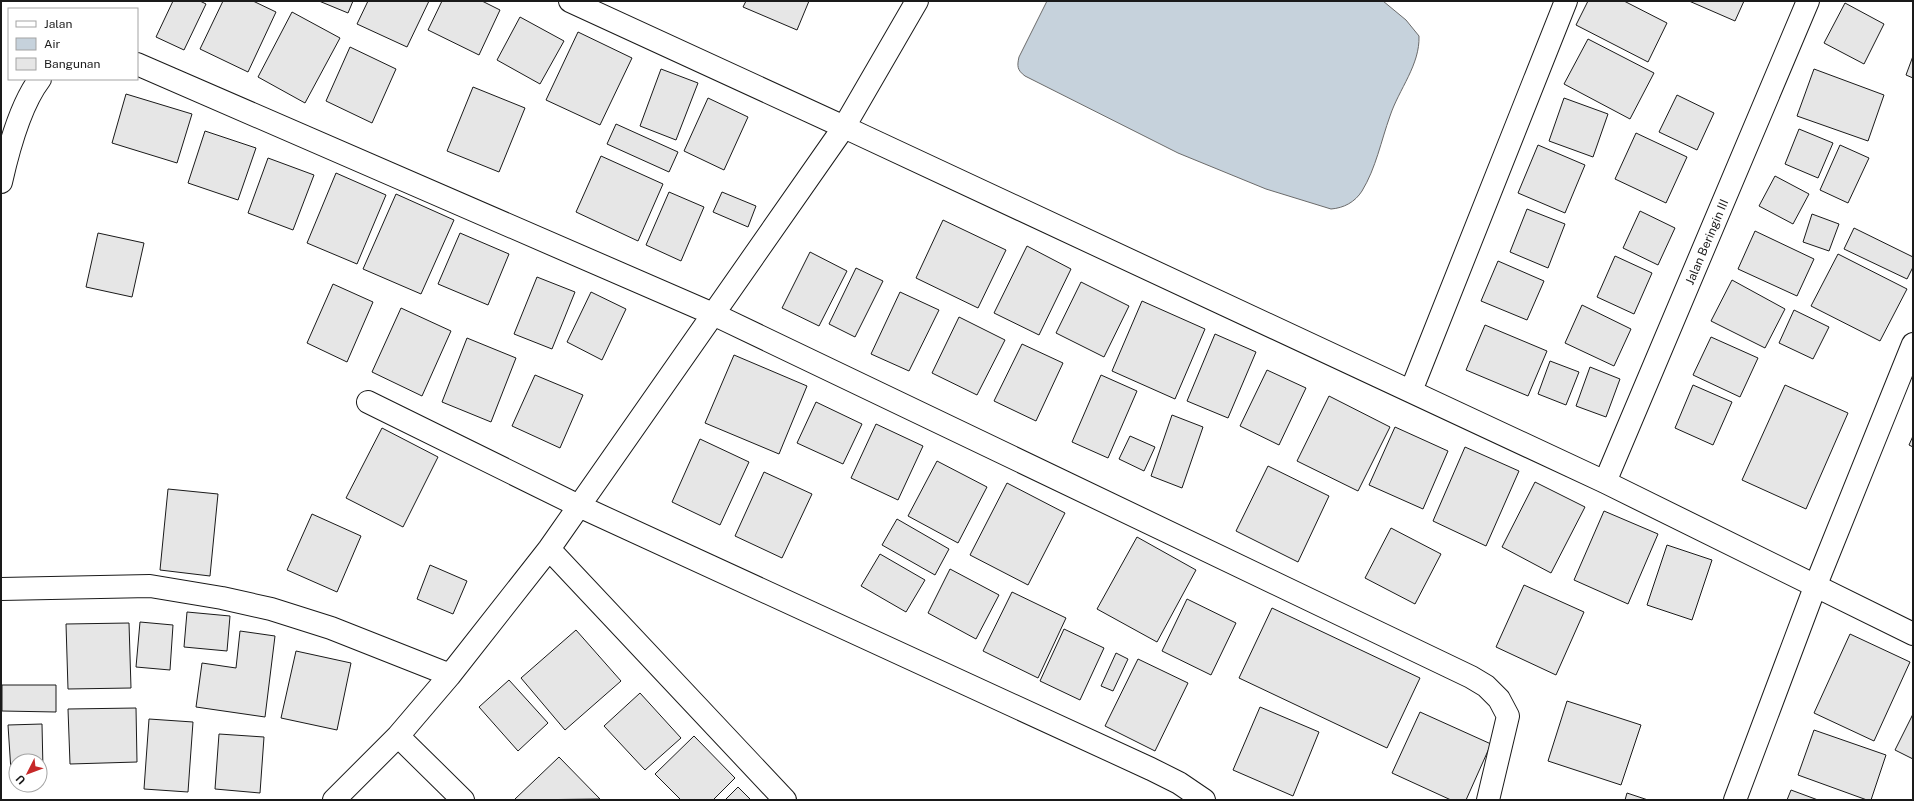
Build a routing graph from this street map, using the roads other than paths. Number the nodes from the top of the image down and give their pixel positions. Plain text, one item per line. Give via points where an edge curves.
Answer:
1 (570, 1) edge
2 (917, 1) edge
3 (1566, 1) edge
4 (1808, 1) edge
5 (138, 64) edge
6 (39, 80) edge
7 (844, 127) junction
8 (1, 182) edge
9 (713, 314) junction
10 (1913, 344) edge
11 (1410, 391) junction
12 (368, 402) dead end
13 (1605, 482) junction
14 (579, 506) junction
15 (549, 548) junction
16 (1815, 587) junction
17 (1, 589) edge
18 (1913, 634) edge
19 (450, 675) junction
20 (398, 736) junction
21 (334, 800) edge
22 (462, 800) edge
23 (785, 800) edge
24 (1204, 800) edge
25 (1488, 800) edge
26 (1735, 800) edge

1 - 7 street
2 - 7 street
3 - 11 street
4 - 13 street, Jalan Beringin III
5 - 9 street
6 - 8 street via 28,99 8,152
7 - 9 street
7 - 11 street
9 - 14 street
9 - 25 street via 1486,686 1499,699 1508,716
10 - 16 street
11 - 13 street
12 - 14 street
13 - 16 street
14 - 15 street
14 - 24 street via 1151,769 1179,783
15 - 19 street
15 - 23 street
16 - 18 street
16 - 26 street
17 - 19 street via 150,586 222,598 271,609 331,628
19 - 20 street
20 - 21 street
20 - 22 street

